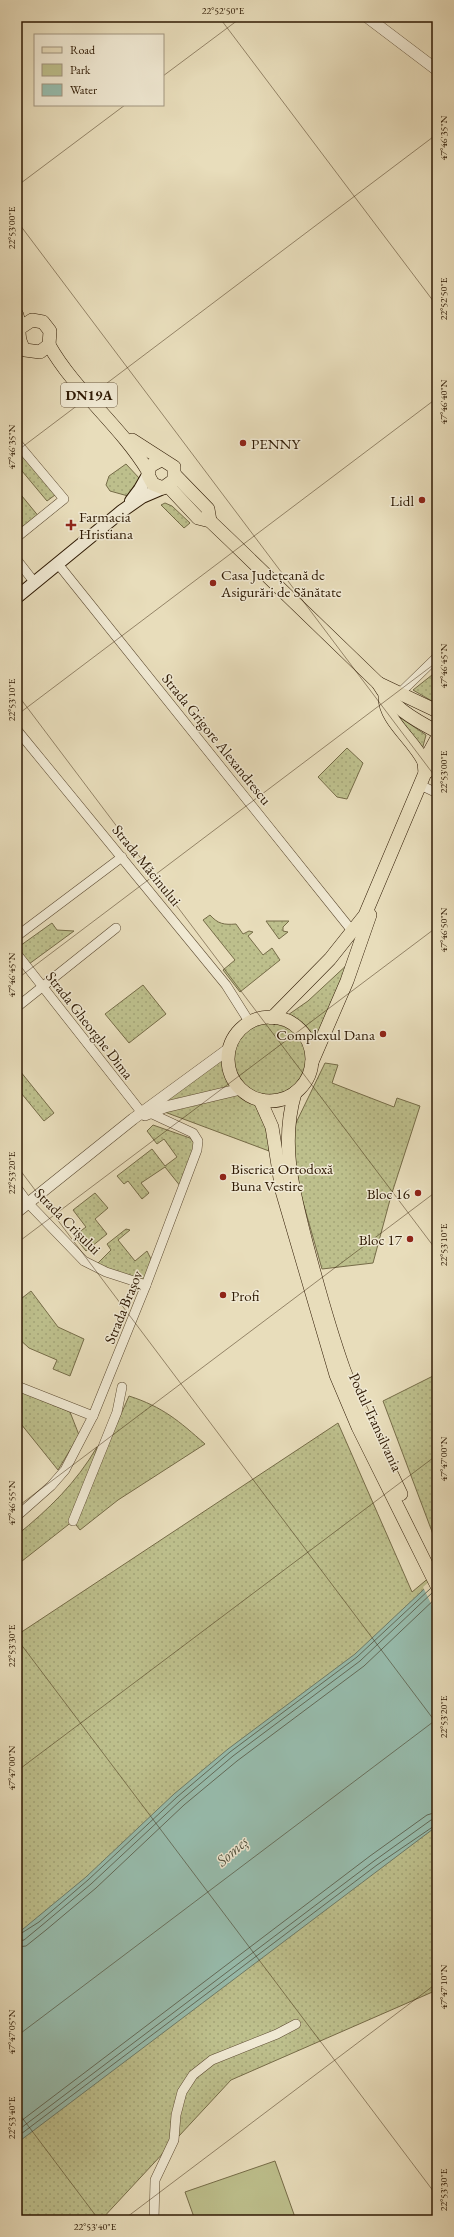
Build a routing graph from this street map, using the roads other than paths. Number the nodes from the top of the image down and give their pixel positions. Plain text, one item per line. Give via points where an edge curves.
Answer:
1 (367, 17) edge
2 (437, 70) edge
3 (21, 320) edge
4 (45, 349) junction
5 (118, 429) junction
6 (17, 443) edge
7 (160, 460) junction
8 (148, 473) junction
9 (175, 475) junction
10 (165, 487) junction
11 (122, 511) junction
12 (210, 521) junction
13 (17, 537) edge
14 (17, 560) edge
15 (58, 564) junction
16 (35, 583) junction
17 (17, 597) edge
18 (437, 657) edge
19 (378, 683) junction
20 (401, 692) junction
21 (386, 696) junction
22 (437, 711) edge
23 (17, 730) edge
24 (437, 731) edge
25 (427, 770) edge
26 (437, 793) edge
27 (122, 857) junction
28 (386, 866) junction
29 (116, 928) dead end
30 (353, 932) junction
31 (17, 936) edge
32 (17, 954) edge
33 (42, 987) junction
34 (17, 1007) edge
35 (272, 1018) junction
36 (250, 1023) junction
37 (230, 1048) junction
38 (312, 1064) junction
39 (241, 1089) junction
40 (295, 1093) junction
41 (260, 1100) junction
42 (142, 1115) junction
43 (17, 1188) edge
44 (28, 1203) junction
45 (17, 1212) edge
46 (307, 1263) junction
47 (146, 1285) junction
48 (17, 1386) edge
49 (122, 1387) dead end
50 (93, 1416) junction
51 (17, 1516) edge
52 (74, 1521) dead end
53 (437, 1567) edge
54 (437, 1586) edge
55 (296, 2024) dead end
56 (154, 2220) edge

1 - 2 street
3 - 4 main road, DN19A via 18,336 22,346 30,352
3 - 4 main road, DN19A via 38,320 48,326 51,337
4 - 5 main road, DN19A
5 - 7 main road, DN19A
5 - 8 main road, DN19A
6 - 13 street via 64,499
7 - 8 main road via 153,463
7 - 9 main road via 171,464
8 - 10 main road via 153,484
8 - 11 main road via 137,495
9 - 10 main road via 174,480
9 - 12 main road via 208,509
10 - 11 main road via 142,497
10 - 12 main road via 198,518
11 - 15 main road
12 - 19 main road
14 - 16 street
15 - 16 main road
15 - 30 street, Strada Grigore Alexandrescu
16 - 17 main road
18 - 20 street
19 - 20 main road
19 - 21 main road
20 - 22 main road
21 - 24 main road via 411,716
21 - 25 main road via 385,706 389,715 418,750
23 - 27 street, Strada Măcinului
24 - 25 main road
25 - 26 street
25 - 28 main road
27 - 31 street
27 - 36 street, Strada Măcinului via 226,985
28 - 30 main road via 372,900
28 - 38 main road via 347,981
29 - 33 street
30 - 35 main road via 304,987
32 - 33 street, Strada Gheorghe Dima
33 - 34 street
33 - 42 street, Strada Gheorghe Dima
35 - 36 main road
35 - 38 main road via 292,1024 304,1034 310,1048
36 - 37 main road via 235,1036
37 - 39 main road via 228,1061 231,1073
37 - 42 street
38 - 40 main road via 306,1080
39 - 41 main road
39 - 42 street
40 - 41 main road via 278,1100
40 - 46 main road via 288,1118 287,1150
41 - 46 main road via 272,1127 282,1191
42 - 44 street
42 - 47 street, Strada Brașov via 193,1133 199,1142
43 - 44 street, Strada Crișului
44 - 45 street
44 - 47 street, Strada Crișului via 84,1262
46 - 53 main road, Podul Transilvania via 344,1370
46 - 54 main road, Podul Transilvania via 342,1388 358,1427
47 - 50 street, Strada Brașov
48 - 50 street
49 - 52 street via 117,1412
50 - 51 street, Strada Brașov via 65,1470 37,1500
55 - 56 street via 212,2060 193,2075 182,2092 176,2115 174,2140 156,2180

